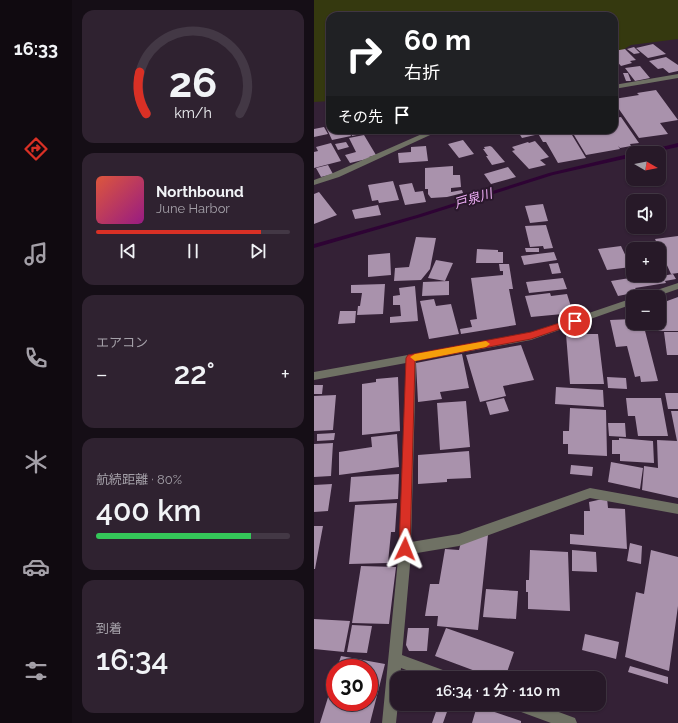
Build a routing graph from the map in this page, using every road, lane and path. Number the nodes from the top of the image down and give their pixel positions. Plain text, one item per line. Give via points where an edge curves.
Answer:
1 (678, 76) edge
2 (618, 86) edge
3 (428, 134) edge
4 (314, 183) edge
5 (678, 286) edge
6 (666, 290) edge
7 (626, 303) edge
8 (411, 358) junction
9 (314, 376) edge
10 (678, 509) edge
11 (405, 549) junction
12 (394, 660) junction
13 (426, 671) edge
14 (537, 711) edge
15 (389, 723) edge
16 (570, 723) edge

1 - 2 street
3 - 4 street
5 - 6 street
7 - 8 street via 531,336
8 - 9 street
8 - 11 street
10 - 11 street via 590,493 459,540
11 - 12 street
12 - 13 street
12 - 15 street
14 - 16 street

